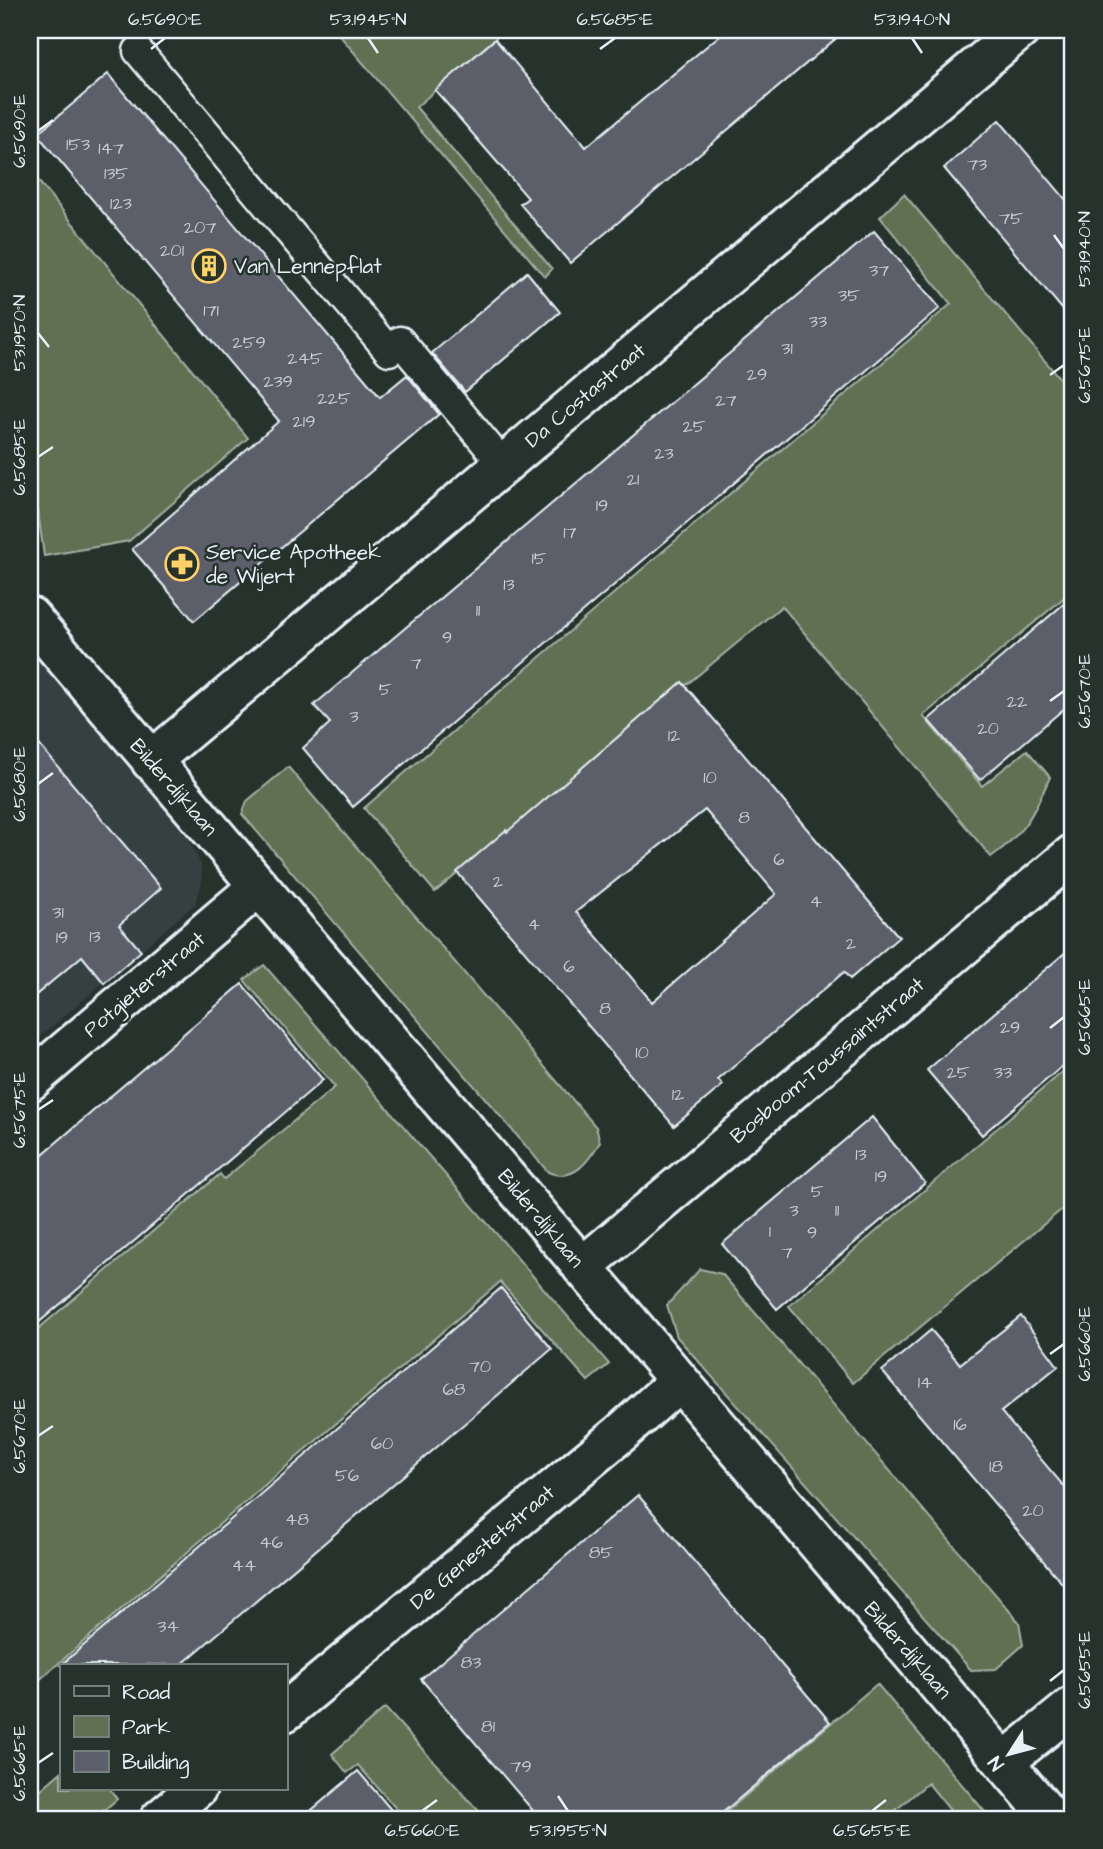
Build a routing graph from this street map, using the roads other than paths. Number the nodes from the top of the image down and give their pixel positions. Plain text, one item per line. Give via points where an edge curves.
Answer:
1 (1020, 30) edge
2 (138, 51) dead end
3 (503, 464) junction
4 (30, 617) edge
5 (151, 761) junction
6 (1073, 854) edge
7 (259, 887) junction
8 (30, 1081) edge
9 (582, 1267) junction
10 (678, 1382) junction
11 (1073, 1706) edge
12 (287, 1710) edge
13 (1004, 1762) junction
14 (195, 1790) edge
15 (160, 1819) edge
16 (1052, 1819) edge

1 - 3 street, Da Costastraat
2 - 3 lane via 388,351 400,341
3 - 5 street, Da Costastraat
4 - 5 street, Bilderdijklaan
5 - 7 street, Bilderdijklaan
6 - 9 street, Bosboom-Toussaintstraat
7 - 8 street, Potgieterstraat
7 - 9 street, Bilderdijklaan
9 - 10 street, Bilderdijklaan
10 - 12 street, De Genestetstraat
10 - 13 street, Bilderdijklaan
11 - 13 street
13 - 16 street, Bilderdijklaan
14 - 15 street

